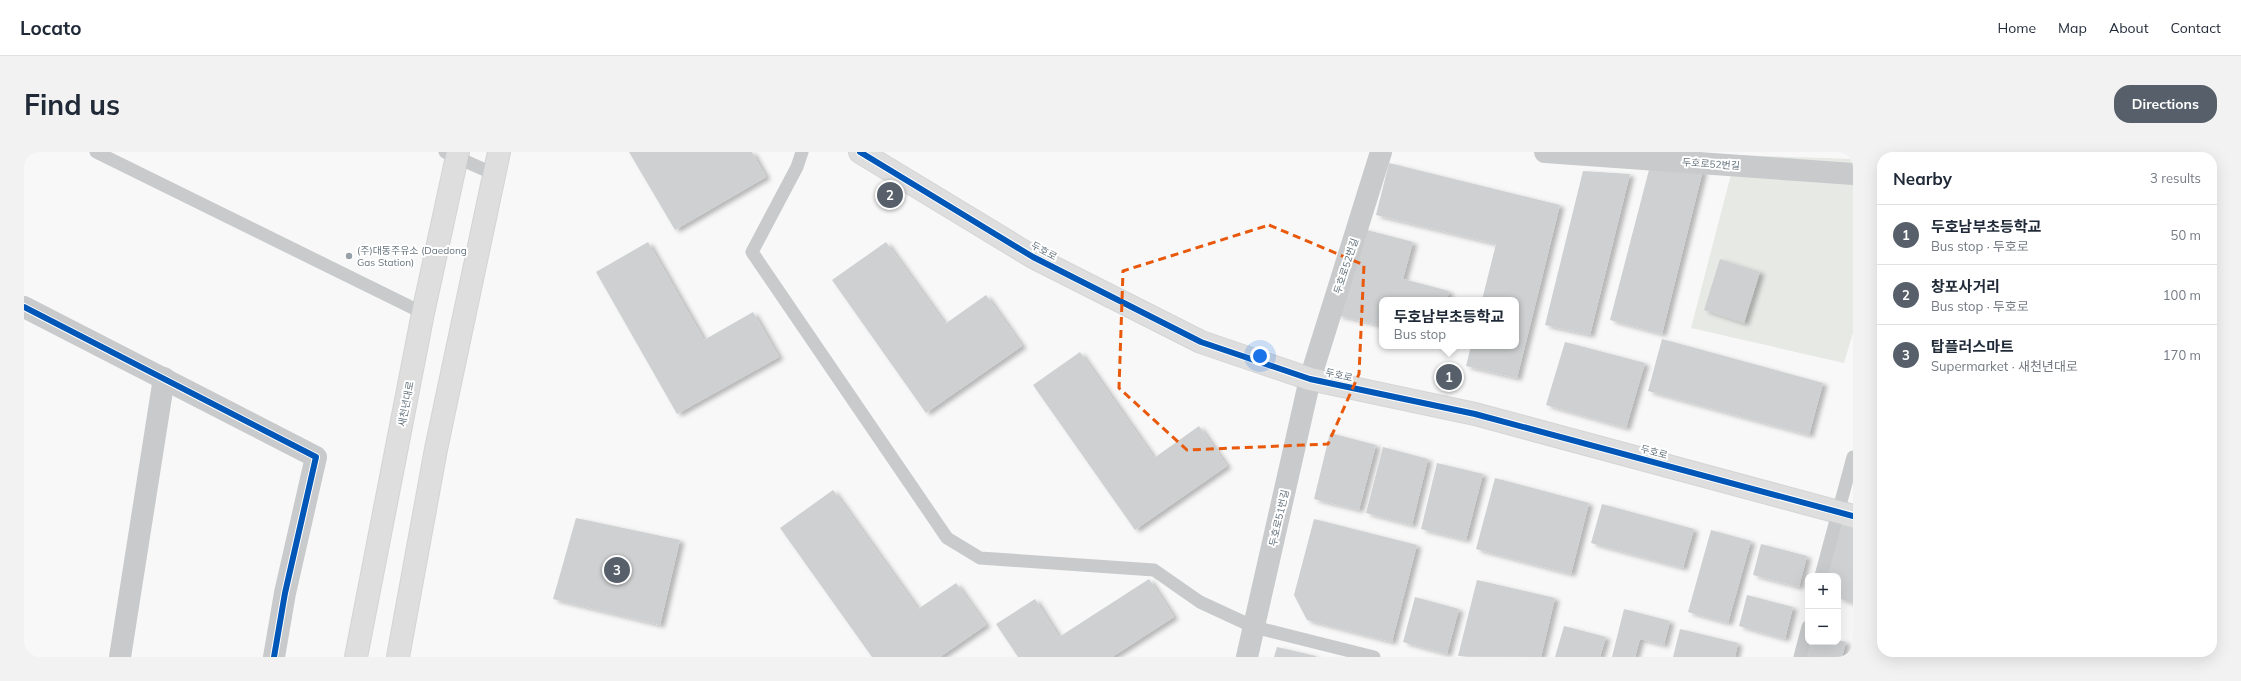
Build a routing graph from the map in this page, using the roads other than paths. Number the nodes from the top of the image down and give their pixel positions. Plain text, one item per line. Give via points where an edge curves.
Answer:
1 (96, 152) edge
2 (499, 152) edge
3 (802, 152) edge
4 (860, 152) edge
5 (1381, 152) edge
6 (1545, 152) edge
7 (453, 154) edge
8 (494, 174) junction
9 (1853, 174) edge
10 (24, 307) edge
11 (423, 313) junction
12 (164, 378) junction
13 (1310, 379) junction
14 (1853, 457) edge
15 (1846, 515) edge
16 (1822, 573) edge
17 (1254, 627) junction
18 (1805, 638) edge
19 (120, 657) edge
20 (274, 657) edge
21 (356, 657) edge
22 (398, 657) edge
23 (1247, 657) edge
24 (1374, 657) edge
25 (1800, 657) edge

1 - 11 lane
2 - 8 street
3 - 17 lane via 797,167 752,252 947,538 980,558 1154,570 1200,602
4 - 13 street, 두호로 via 1034,257 1201,342
5 - 13 street, 두호로52번길
6 - 9 street, 두호로52번길
7 - 8 lane
7 - 11 street, 새천년대로
8 - 22 street via 436,449
10 - 12 street
11 - 21 street, 새천년대로
12 - 19 street
12 - 20 street via 316,457 285,593
13 - 15 street, 두호로 via 1475,414
13 - 17 street, 두호로51번길
14 - 15 lane
15 - 16 lane
17 - 23 street, 두호로51번길
17 - 24 lane
18 - 25 lane

